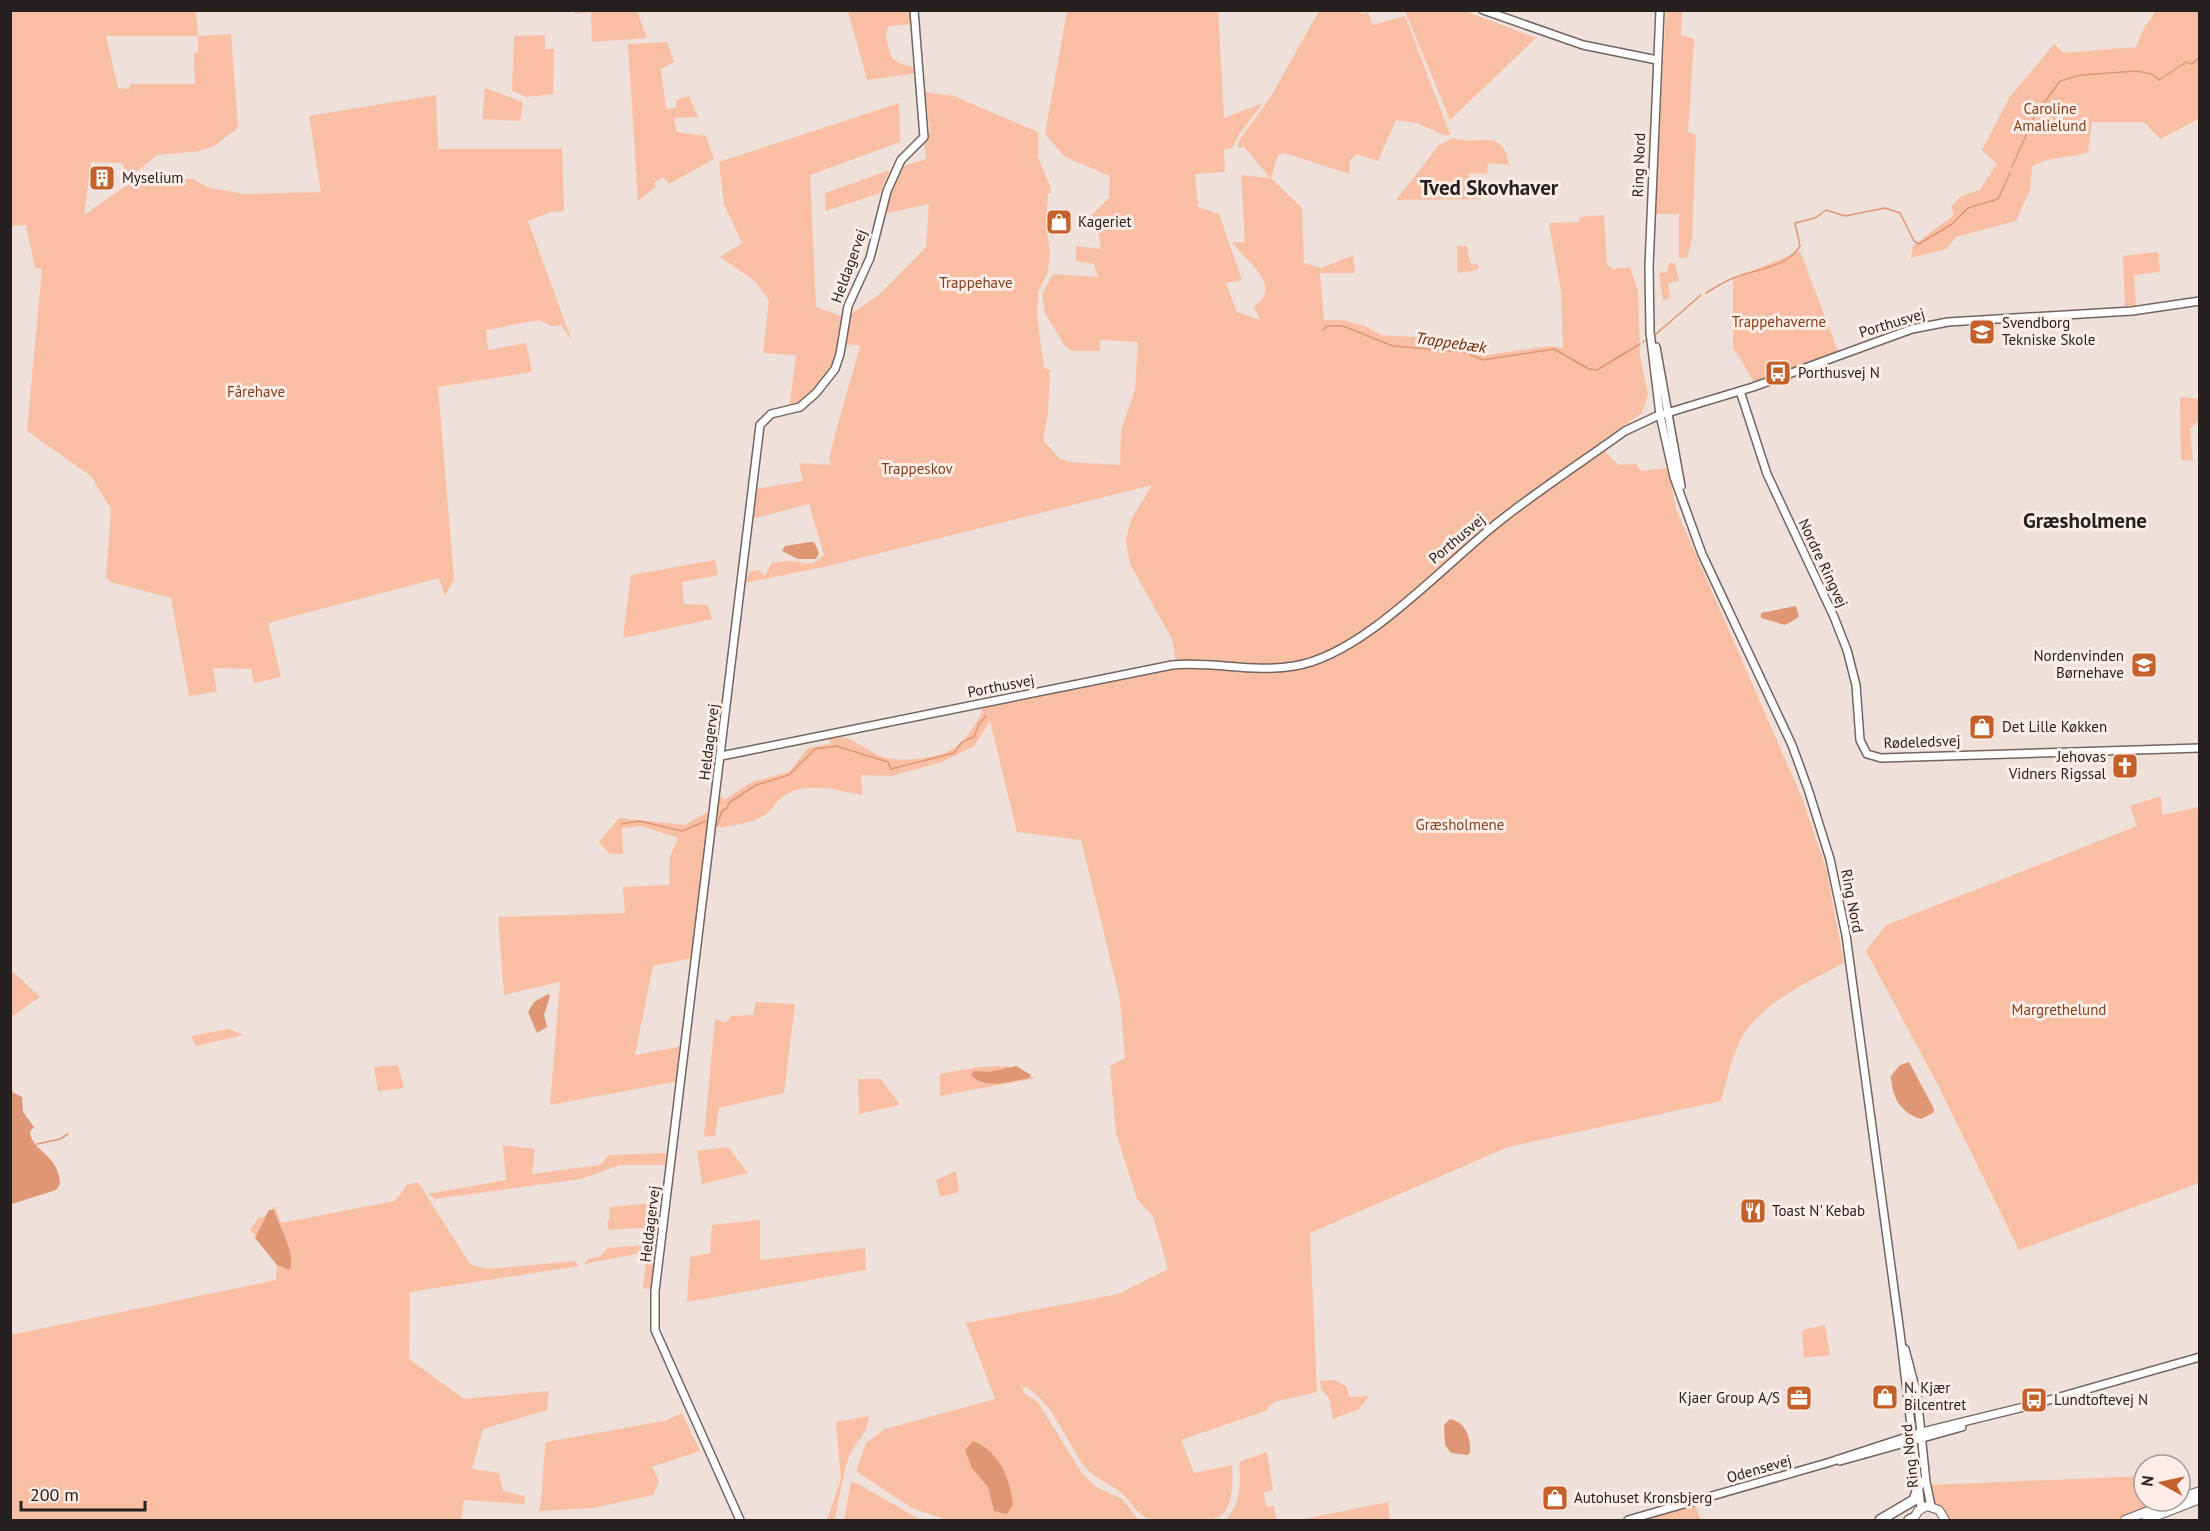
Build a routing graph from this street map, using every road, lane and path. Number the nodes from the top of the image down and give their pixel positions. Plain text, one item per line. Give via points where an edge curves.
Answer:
1 (914, 10) edge
2 (1483, 10) edge
3 (1660, 10) edge
4 (1657, 60) junction
5 (2199, 301) edge
6 (1650, 321) junction
7 (1740, 391) junction
8 (1664, 414) junction
9 (2199, 748) edge
10 (1864, 750) joint
11 (721, 756) junction
12 (1900, 1333) junction
13 (2199, 1357) edge
14 (2028, 1406) junction
15 (1918, 1437) junction
16 (1827, 1463) junction
17 (1923, 1482) junction
18 (2199, 1500) edge
19 (1931, 1506) junction
20 (1921, 1508) junction
21 (2145, 1513) edge
22 (1912, 1520) edge
23 (740, 1521) edge
24 (1628, 1521) edge
25 (1880, 1521) edge
26 (1945, 1521) edge
27 (2125, 1521) edge
28 (2146, 1521) edge
29 (2156, 1521) edge

1 - 11 street, Heldagervej via 924,137 901,160 887,191 870,258 846,313 834,369 800,407 771,414 760,425
2 - 4 street via 1583,45
3 - 4 street, Ring Nord
4 - 6 street, Ring Nord
5 - 7 street, Porthusvej via 2132,311 1933,324 1891,335
6 - 8 street, Ring Nord
6 - 8 street, Ring Nord
7 - 8 street, Porthusvej
7 - 10 street, Nordre Ringvej via 1767,474 1847,650 1856,685
8 - 11 street, Porthusvej via 1625,431 1497,523 1359,640 1316,660 1269,668 1172,665
8 - 12 street, Ring Nord via 1682,500 1722,602 1792,745 1830,859 1845,935
9 - 10 street, Rødeledsvej via 1881,758
11 - 23 street, Heldagervej via 654,1318 666,1356
12 - 15 street, Ring Nord
12 - 15 street, Ring Nord via 1914,1381
13 - 14 street, Odensevej
14 - 15 street, Odensevej
14 - 15 street, Odensevej
15 - 16 street, Odensevej
15 - 16 street, Odensevej via 1867,1455
15 - 17 street, Ring Nord
16 - 24 street, Odensevej
17 - 19 street, Ring Nord
17 - 20 street, Ring Nord
17 - 25 highway via 1914,1500
18 - 28 main road
18 - 29 main road
19 - 20 main road
19 - 26 main road via 1940,1510
20 - 22 main road
21 - 27 main road

